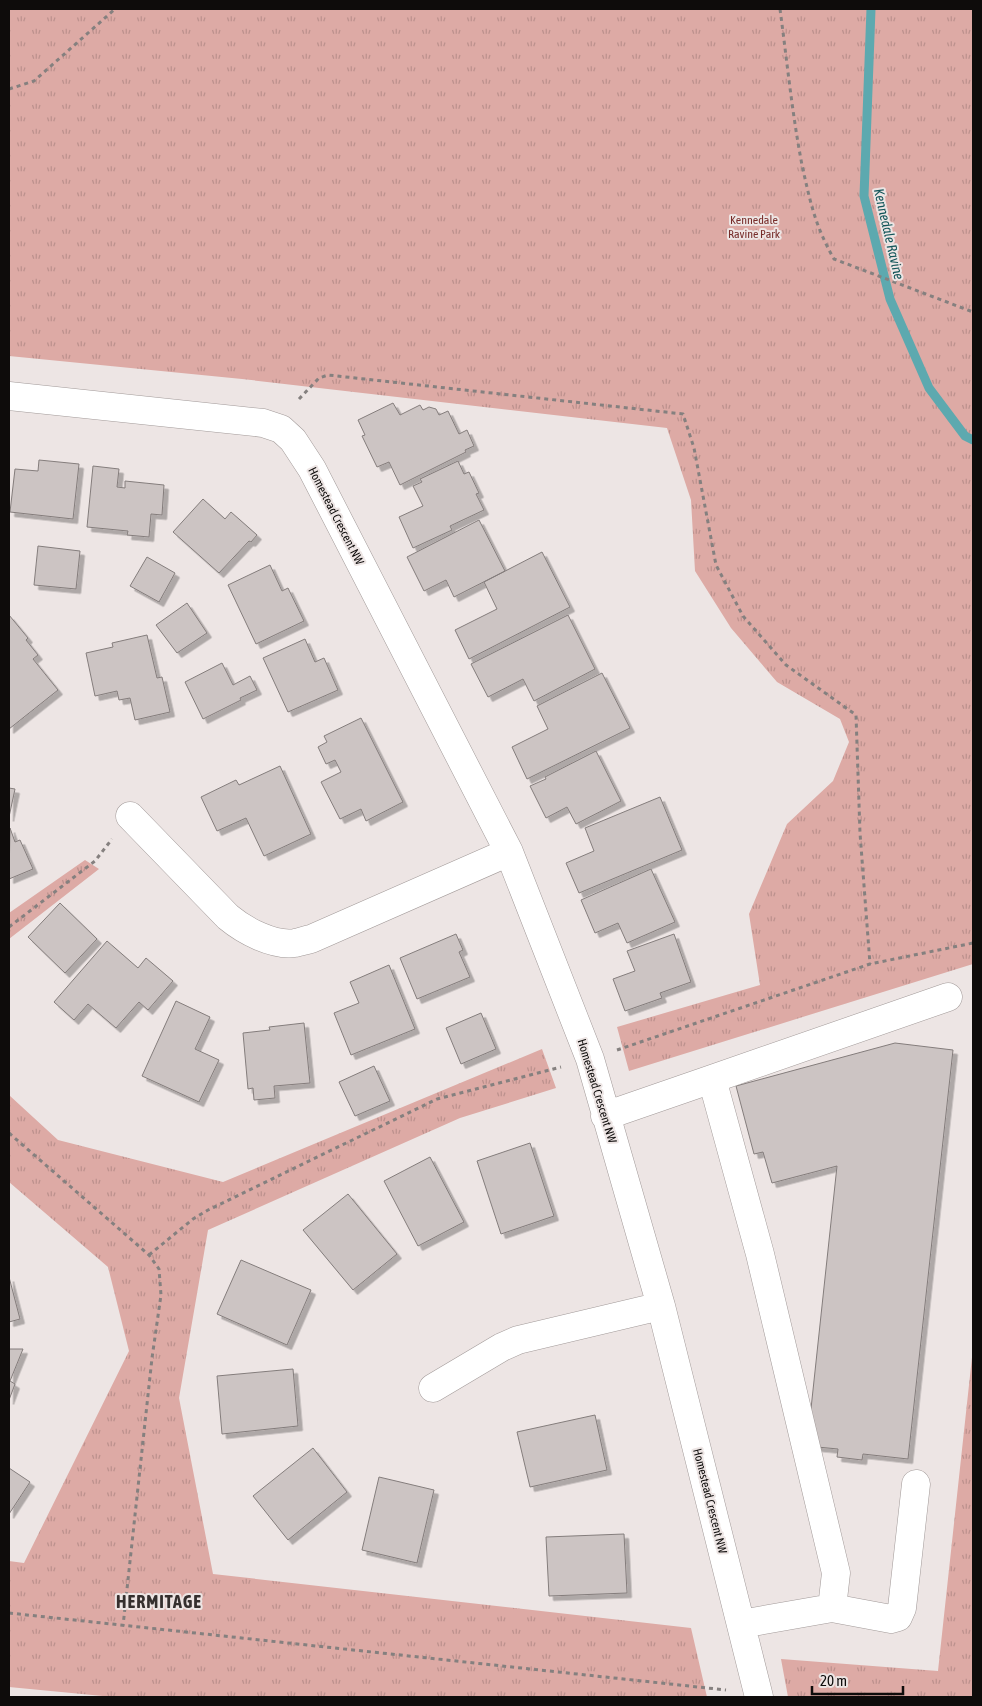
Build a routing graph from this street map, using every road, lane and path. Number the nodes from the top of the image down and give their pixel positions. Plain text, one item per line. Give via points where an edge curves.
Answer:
1 (116, 9) edge
2 (780, 9) edge
3 (9, 89) edge
4 (973, 312) edge
5 (9, 396) edge
6 (299, 399) dead end
7 (130, 816) joint
8 (509, 852) junction
9 (9, 927) edge
10 (973, 943) edge
11 (870, 964) junction
12 (948, 997) dead end
13 (590, 1059) junction
14 (712, 1079) junction
15 (605, 1116) junction
16 (9, 1133) edge
17 (149, 1255) junction
18 (661, 1306) junction
19 (433, 1388) dead end
20 (916, 1484) dead end
21 (832, 1608) junction
22 (9, 1613) edge
23 (741, 1624) junction
24 (124, 1626) junction
25 (758, 1696) edge

1 - 3 path via 34,81
2 - 4 path via 796,130 811,208 821,237 834,259
4 - 4 path via 928,296 910,290
5 - 8 street, Homestead Crescent NW via 254,422 281,429 293,440 312,470
6 - 11 path via 319,378 328,375 683,414 694,448 716,565 743,616 786,665 856,715 860,833
7 - 8 street via 240,927 269,940 294,943 311,939
7 - 9 path via 95,861
8 - 13 street, Homestead Crescent NW
10 - 11 path
11 - 13 path
12 - 14 street
13 - 15 street, Homestead Crescent NW
13 - 17 path via 438,1098 208,1210
14 - 15 street
14 - 21 street via 760,1254 836,1573
15 - 18 street, Homestead Crescent NW
16 - 17 path
17 - 24 path via 158,1269 161,1295
18 - 19 street via 518,1340
18 - 23 street, Homestead Crescent NW
20 - 21 street via 902,1608 898,1617 891,1619
21 - 23 street
22 - 24 path
23 - 25 street, Homestead Crescent NW
24 - 25 path

